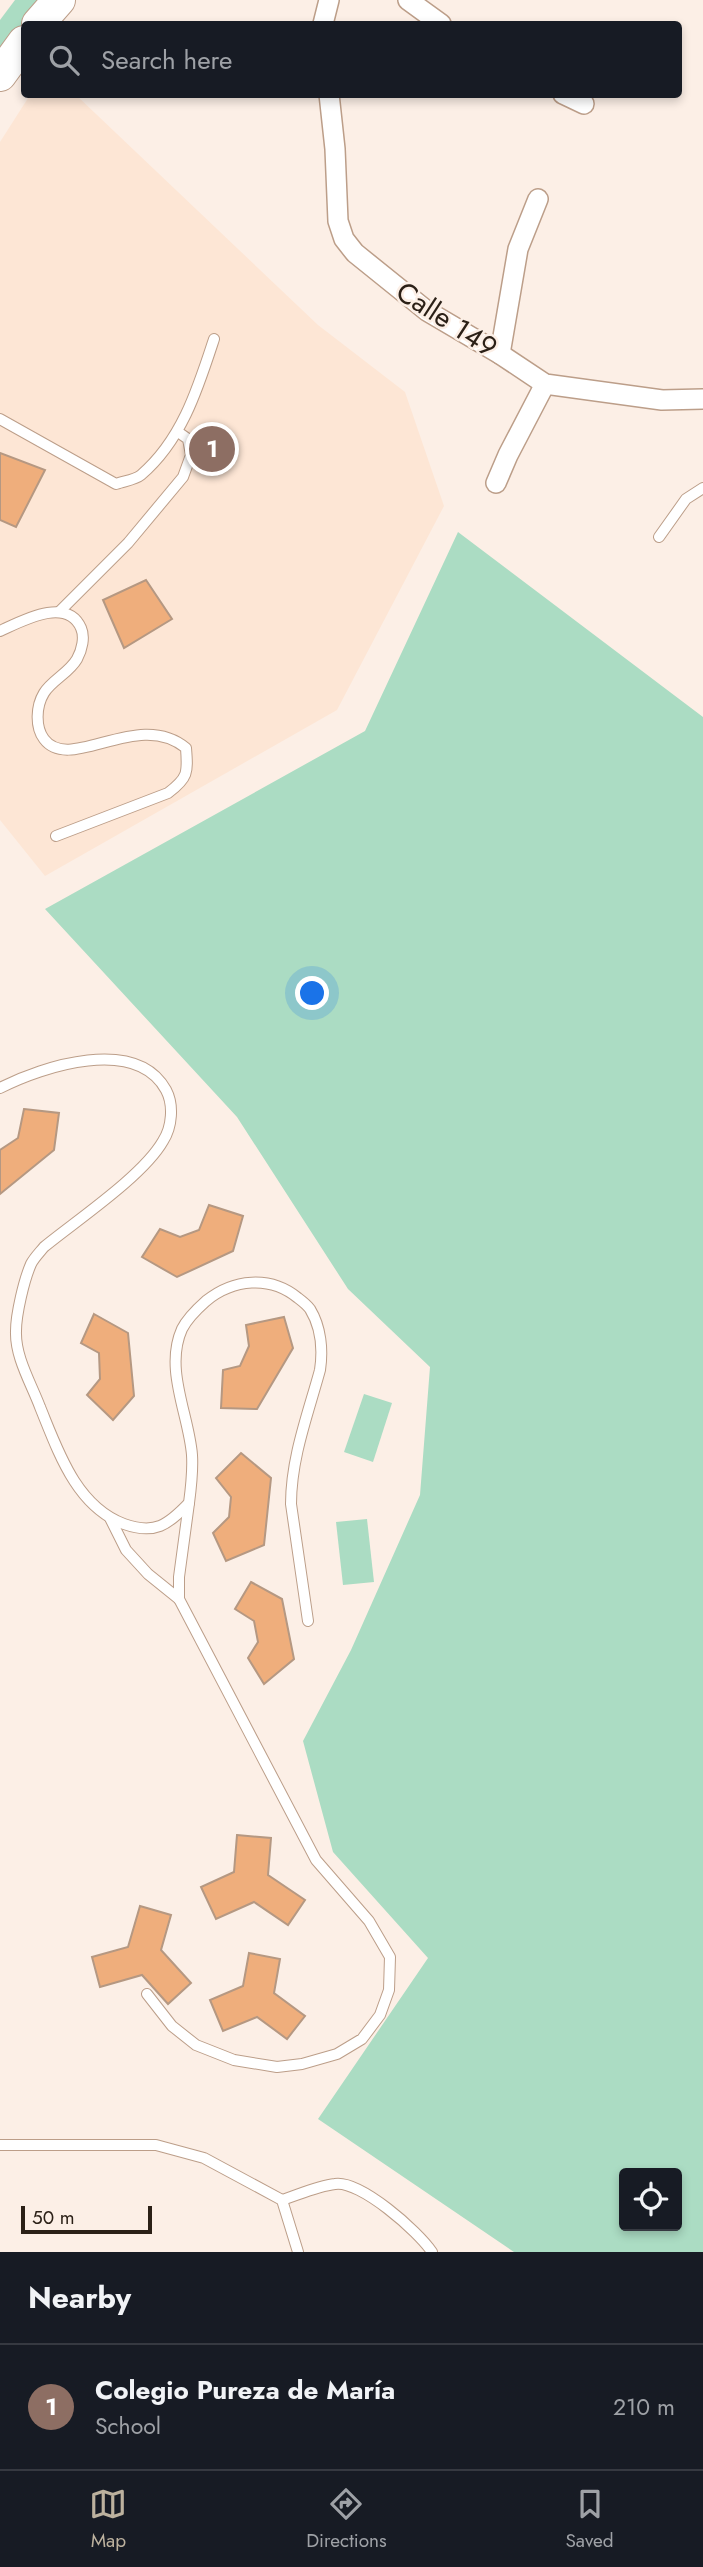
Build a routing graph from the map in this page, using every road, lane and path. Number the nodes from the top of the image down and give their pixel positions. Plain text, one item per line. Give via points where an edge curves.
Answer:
1 (59, 0) edge
2 (329, 0) edge
3 (408, 0) edge
4 (41, 21) edge
5 (324, 21) edge
6 (436, 21) edge
7 (21, 46) edge
8 (0, 75) edge
9 (329, 98) edge
10 (571, 98) edge
11 (584, 104) dead end
12 (538, 199) dead end
13 (214, 339) dead end
14 (500, 354) junction
15 (545, 384) junction
16 (703, 399) edge
17 (0, 419) edge
18 (178, 432) junction
19 (496, 483) dead end
20 (703, 488) edge
21 (659, 537) dead end
22 (60, 611) junction
23 (0, 631) edge
24 (56, 836) dead end
25 (0, 1088) edge
26 (189, 1503) junction
27 (110, 1518) junction
28 (179, 1599) junction
29 (308, 1621) dead end
30 (147, 1994) dead end
31 (0, 2145) edge
32 (282, 2200) junction
33 (298, 2252) edge
34 (432, 2252) edge

1 - 4 main road
2 - 5 street
3 - 6 street
7 - 8 main road
9 - 14 street, Calle 149 via 338,221 349,247 427,311
10 - 11 street
12 - 14 street via 518,249
13 - 18 lane
14 - 15 street, Calle 149
15 - 16 street, Calle 149 via 662,400
15 - 19 street
17 - 18 lane via 116,484 139,476
18 - 22 lane via 188,439 191,454 183,477 128,543
20 - 21 lane via 686,499
22 - 23 lane
22 - 24 lane via 80,625 82,644 69,670 44,692 38,725 45,740 80,750 126,736 165,735 186,748 187,765 183,782 168,793
25 - 27 lane via 60,1065 105,1060 137,1064 159,1077 169,1097 170,1121 164,1140 147,1164 44,1247 31,1263 17,1316 17,1349 54,1440 87,1500
26 - 27 lane via 157,1528 140,1530
26 - 28 lane
26 - 29 lane via 192,1455 176,1357 181,1330 216,1293 241,1283 268,1282 287,1289 310,1308 323,1354 291,1485
27 - 28 lane via 126,1550
28 - 30 lane via 316,1860 369,1920 390,1957 388,1990 380,2015 362,2039 337,2054 277,2067 234,2060 196,2045 172,2026
31 - 32 lane via 156,2145 204,2158
32 - 33 lane
32 - 34 lane via 336,2183 348,2185 404,2222

